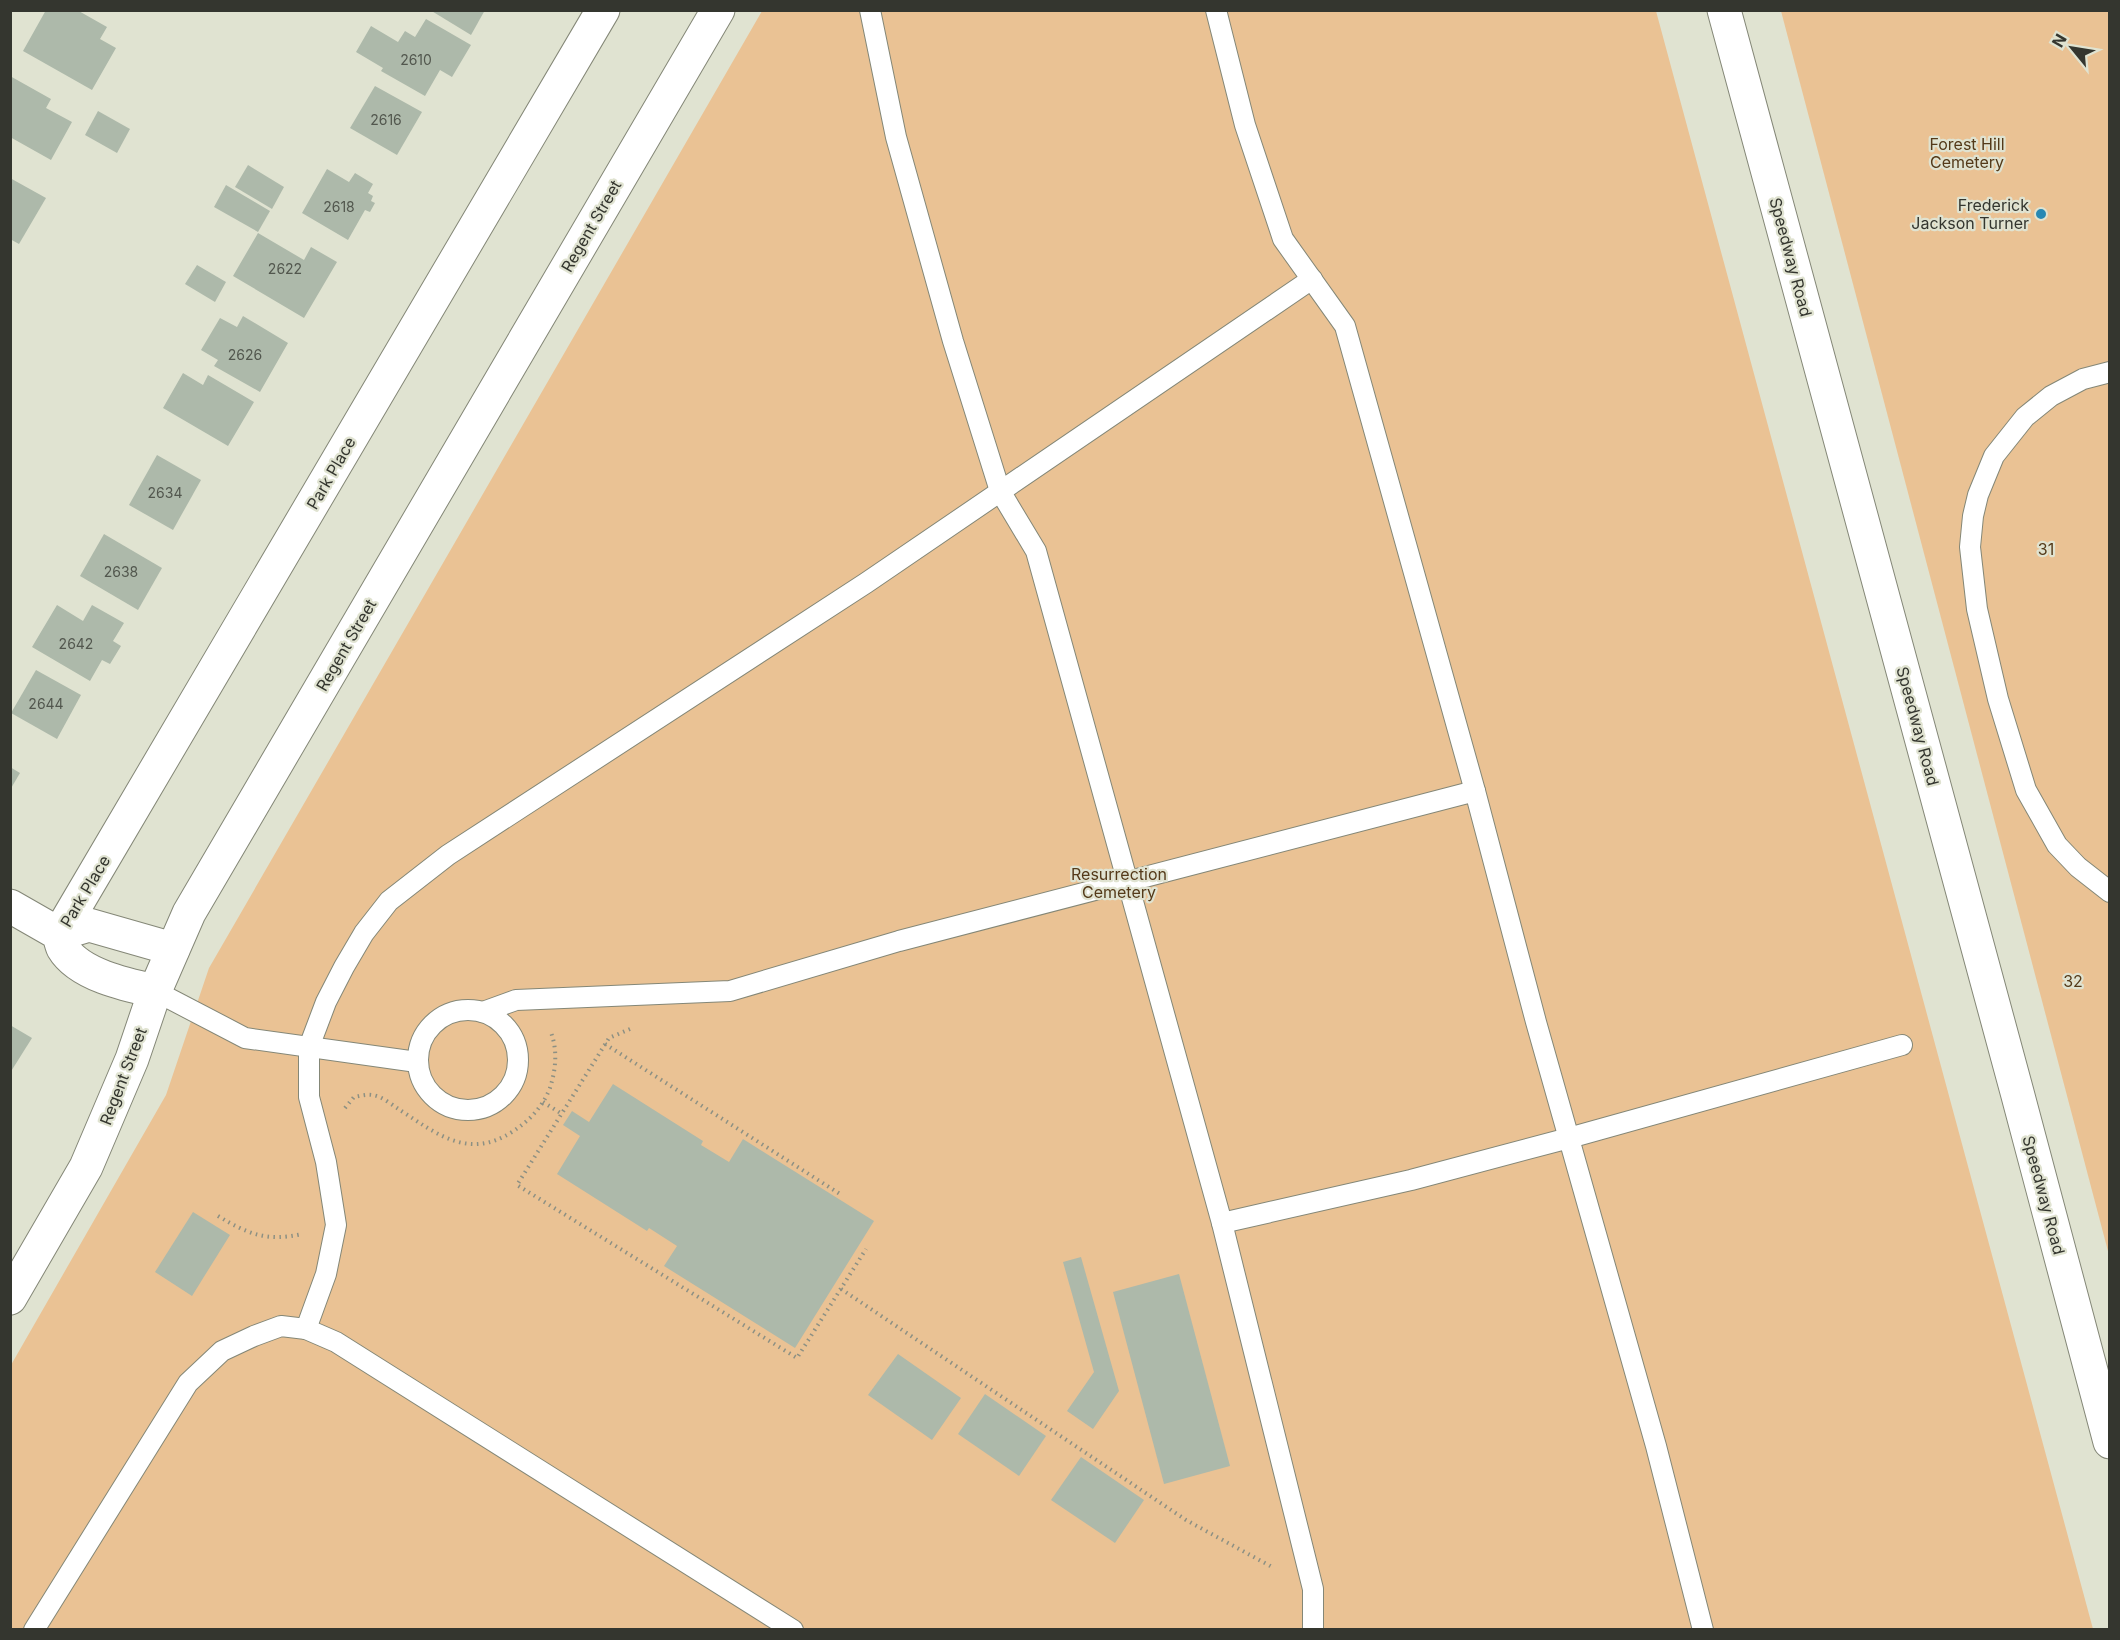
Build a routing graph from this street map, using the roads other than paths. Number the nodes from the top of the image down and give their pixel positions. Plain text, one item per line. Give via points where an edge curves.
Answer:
1 (603, 10) edge
2 (718, 10) edge
3 (870, 10) edge
4 (1216, 10) edge
5 (1724, 10) edge
6 (1312, 279) junction
7 (2109, 372) edge
8 (1000, 491) junction
9 (1475, 791) junction
10 (1127, 882) junction
11 (2109, 892) edge
12 (10, 906) edge
13 (59, 934) junction
14 (173, 949) junction
15 (155, 991) junction
16 (483, 1012) junction
17 (1902, 1045) dead end
18 (309, 1047) junction
19 (417, 1062) junction
20 (1569, 1138) junction
21 (1222, 1223) junction
22 (10, 1298) edge
23 (306, 1329) junction
24 (2109, 1442) edge
25 (34, 1629) edge
26 (793, 1629) edge
27 (1313, 1629) edge
28 (1703, 1629) edge

1 - 13 street, Park Place
2 - 14 street, Regent Street via 195,902
3 - 8 lane via 896,137
4 - 6 lane via 1245,125 1283,238
5 - 24 street, Speedway Road
6 - 8 lane
6 - 9 lane via 1345,326
7 - 11 lane via 2083,379 2051,396 2025,417 1994,456 1978,495 1970,547 1977,609 1998,699 2026,790 2057,845
8 - 10 lane via 1036,552
8 - 18 lane via 856,590 448,855 389,901 344,967
9 - 10 lane
9 - 20 lane
10 - 16 lane via 899,941 730,991 516,1000
10 - 21 lane
12 - 13 street
13 - 14 street via 88,925
13 - 15 street via 63,948 78,964 123,984
14 - 15 street, Regent Street
15 - 18 lane via 245,1038
15 - 22 street, Regent Street via 132,1059 86,1167
16 - 19 lane via 456,1011 440,1018 428,1029
16 - 19 lane via 504,1024 518,1056 509,1089 498,1100 485,1108 454,1109 428,1091
17 - 20 lane
18 - 19 lane
18 - 23 lane via 309,1097 336,1225 326,1274
20 - 21 lane via 1412,1180
20 - 28 lane
21 - 27 lane via 1313,1589
23 - 25 lane via 280,1326 254,1336 222,1351 188,1383
23 - 26 lane via 336,1342

